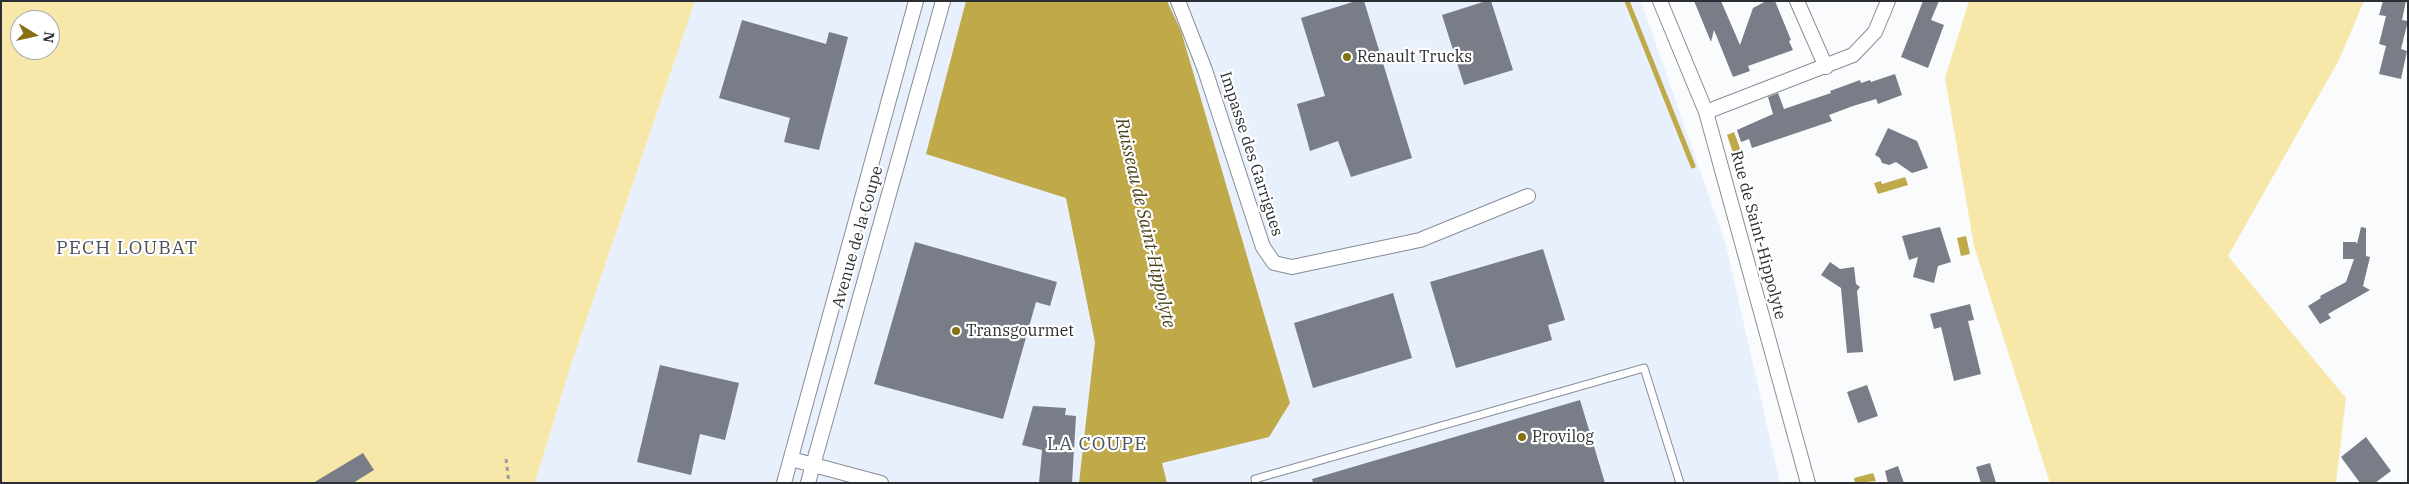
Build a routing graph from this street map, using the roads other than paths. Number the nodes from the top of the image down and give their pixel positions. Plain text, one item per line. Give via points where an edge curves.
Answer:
1 (916, 1) edge
2 (943, 1) edge
3 (1178, 1) edge
4 (1660, 1) edge
5 (1797, 1) edge
6 (1888, 1) edge
7 (1826, 67) junction
8 (1706, 112) junction
9 (1528, 196) dead end
10 (791, 459) junction
11 (813, 463) junction
12 (784, 483) edge
13 (808, 483) edge
14 (881, 483) edge
15 (1256, 483) edge
16 (1680, 483) edge
17 (1808, 483) edge

1 - 10 street, Avenue de la Coupe
2 - 11 street, Avenue de la Coupe
3 - 9 street, Impasse des Garrigues via 1205,70 1263,247 1274,263 1292,267 1420,240
4 - 8 street, Rue de Saint-Hippolyte
5 - 7 street
6 - 7 street via 1875,32 1853,56
7 - 8 street
8 - 17 street, Rue de Saint-Hippolyte
10 - 11 street
10 - 12 street, Avenue de la Coupe
11 - 13 street, Avenue de la Coupe
11 - 14 street
15 - 16 lane via 1255,479 1644,368

